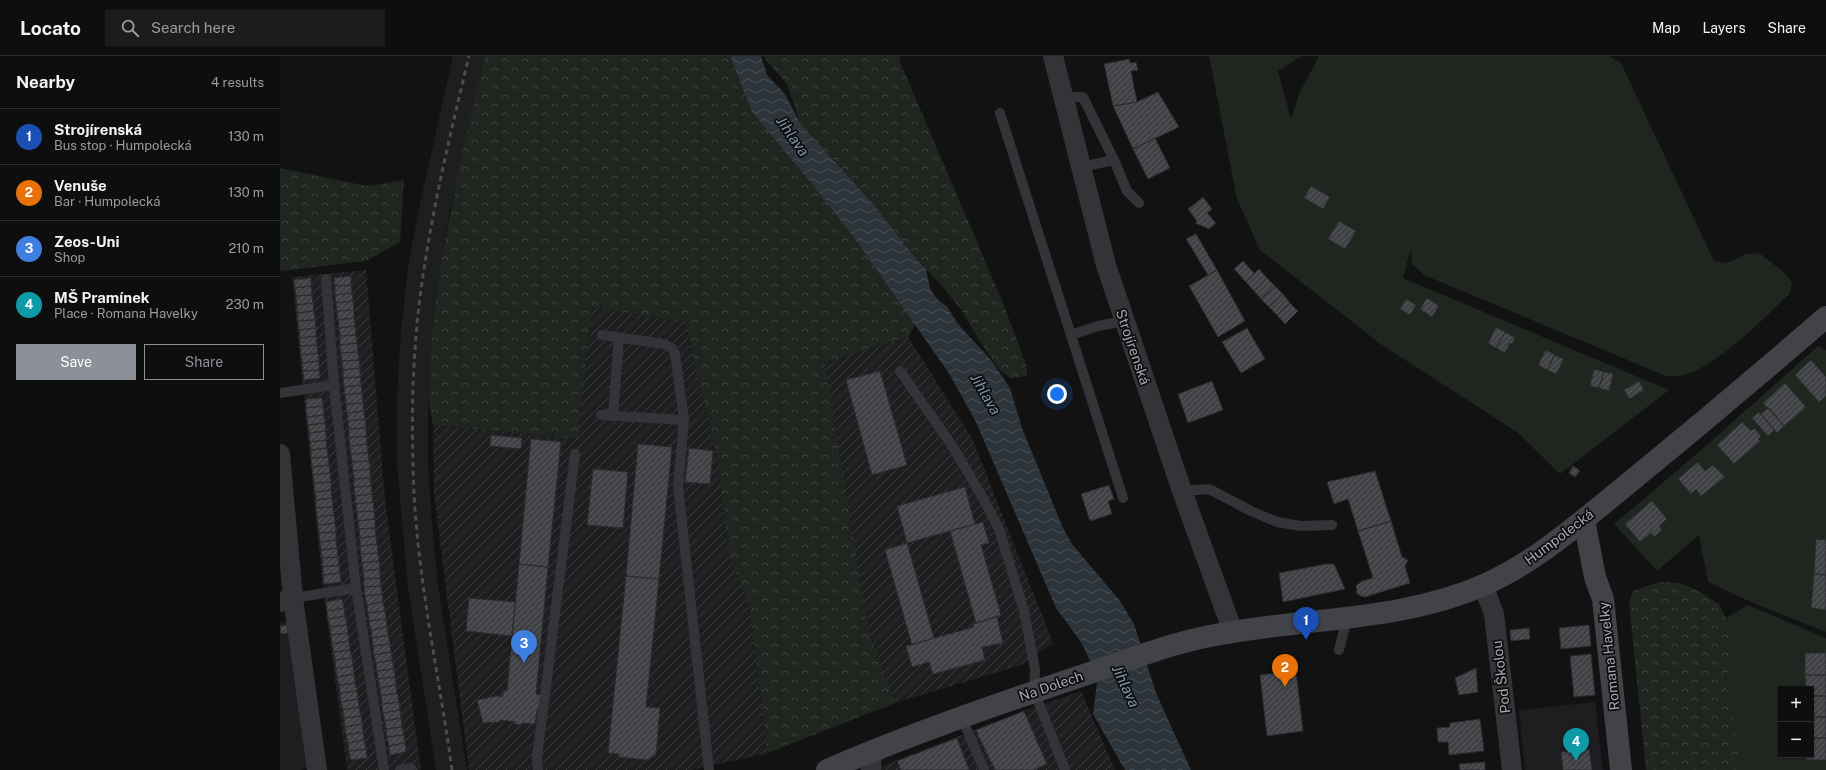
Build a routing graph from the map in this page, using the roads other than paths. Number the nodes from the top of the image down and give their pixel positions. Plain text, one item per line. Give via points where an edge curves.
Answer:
1 (1053, 56) edge
2 (1064, 103) junction
3 (1000, 113) dead end
4 (1114, 160) junction
5 (1081, 167) junction
6 (1139, 203) dead end
7 (326, 279) dead end
8 (1826, 317) edge
9 (1124, 321) junction
10 (602, 335) dead end
11 (1071, 335) junction
12 (619, 338) junction
13 (900, 371) dead end
14 (334, 385) junction
15 (280, 393) edge
16 (601, 415) dead end
17 (613, 416) junction
18 (684, 420) junction
19 (280, 454) edge
20 (575, 454) dead end
21 (1182, 491) junction
22 (1123, 498) dead end
23 (1584, 520) junction
24 (1332, 525) dead end
25 (1483, 585) junction
26 (356, 588) junction
27 (287, 600) edge
28 (1347, 618) junction
29 (1233, 632) junction
30 (1339, 650) dead end
31 (1042, 689) junction
32 (961, 716) junction
33 (872, 760) edge
34 (411, 768) dead end
35 (317, 770) edge
36 (384, 770) edge
37 (400, 770) edge
38 (538, 770) edge
39 (709, 770) edge
40 (827, 770) edge
41 (984, 770) edge
42 (1065, 770) edge
43 (1512, 770) edge
44 (1621, 770) edge

1 - 2 street, Strojírenská
2 - 4 lane via 1083,97
2 - 5 street, Strojírenská
3 - 11 lane
4 - 5 lane
4 - 6 lane via 1127,191
5 - 9 street, Strojírenská via 1106,265
7 - 14 lane
8 - 23 main road, Humpolecká
9 - 11 lane
9 - 21 street, Strojírenská
10 - 12 lane
11 - 22 lane
12 - 17 lane
12 - 18 lane via 664,344 672,348
13 - 31 lane via 953,447 999,529 1024,611 1035,669
14 - 15 lane
14 - 26 lane
16 - 17 lane
17 - 18 lane
18 - 39 lane via 678,486
19 - 27 street
20 - 38 lane via 537,758
21 - 24 lane via 1209,488 1277,522 1301,526
21 - 29 street, Strojírenská
23 - 25 main road, Humpolecká via 1522,565
23 - 44 main road, Romana Havelky via 1595,577 1603,599
25 - 28 main road, Humpolecká via 1457,596 1423,605
25 - 43 street, Pod Školou via 1494,614
26 - 27 lane
26 - 36 lane
27 - 35 street
28 - 29 main road, Humpolecká
28 - 30 lane
29 - 31 main road, Na Dolech via 1171,646
31 - 32 main road, Na Dolech
31 - 42 lane
32 - 33 main road, Na Dolech
32 - 41 lane
33 - 40 main road, Na Dolech
34 - 37 lane

